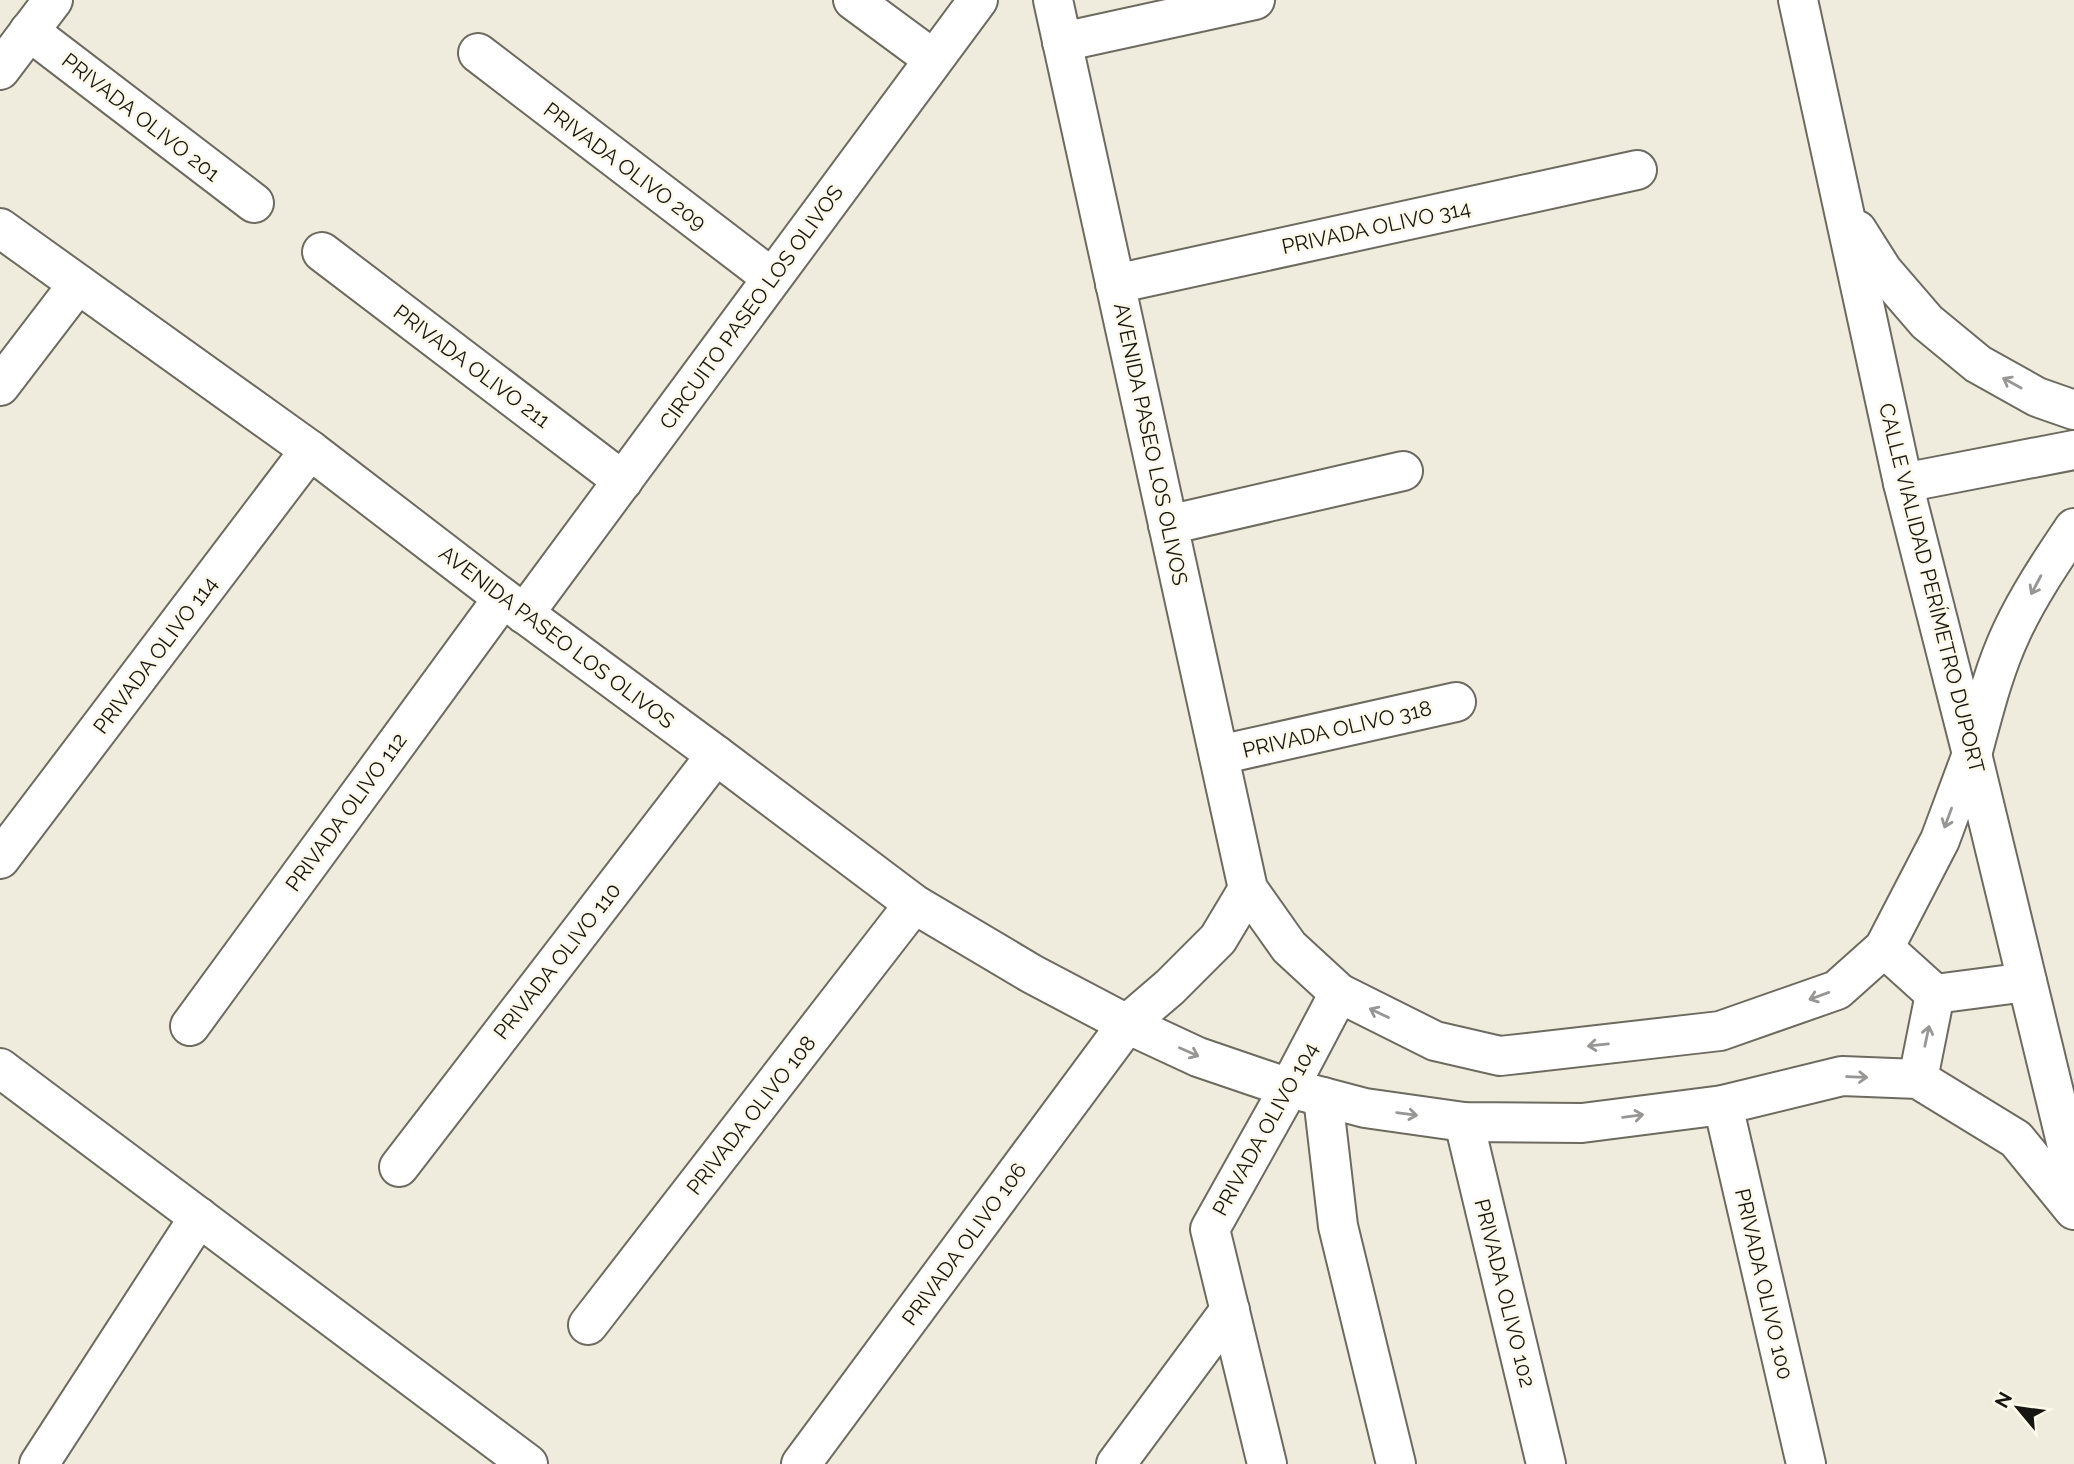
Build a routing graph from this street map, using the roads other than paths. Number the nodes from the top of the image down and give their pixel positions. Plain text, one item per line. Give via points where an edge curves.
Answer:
1 (53, 0) edge
2 (853, 0) edge
3 (978, 0) edge
4 (1053, 0) edge
5 (1255, 0) edge
6 (1797, 0) edge
7 (29, 31) junction
8 (1062, 43) junction
9 (478, 53) dead end
10 (933, 59) junction
11 (0, 70) edge
12 (1637, 170) dead end
13 (254, 203) dead end
14 (1844, 210) junction
15 (0, 228) edge
16 (322, 252) dead end
17 (772, 278) junction
18 (78, 284) junction
19 (1115, 284) junction
20 (0, 386) edge
21 (2074, 410) edge
22 (310, 450) junction
23 (2074, 450) edge
24 (1404, 471) dead end
25 (623, 481) junction
26 (1903, 483) junction
27 (1168, 525) junction
28 (2074, 528) edge
29 (514, 606) junction
30 (1455, 702) dead end
31 (1972, 754) junction
32 (716, 755) junction
33 (1219, 755) junction
34 (0, 859) edge
35 (1248, 889) junction
36 (914, 904) junction
37 (1884, 947) junction
38 (2027, 982) junction
39 (1339, 993) junction
40 (1936, 994) junction
41 (1127, 1024) junction
42 (190, 1026) dead end
43 (0, 1068) edge
44 (1918, 1079) junction
45 (1306, 1093) junction
46 (1723, 1105) junction
47 (1464, 1122) junction
48 (399, 1167) dead end
49 (2074, 1175) edge
50 (2074, 1210) edge
51 (199, 1217) junction
52 (1230, 1310) junction
53 (588, 1325) dead end
54 (39, 1464) edge
55 (528, 1464) edge
56 (801, 1464) edge
57 (1116, 1464) edge
58 (1267, 1464) edge
59 (1396, 1464) edge
60 (1546, 1464) edge
61 (1806, 1464) edge

1 - 7 street
2 - 10 street
3 - 10 street, CIRCUITO PASEO LOS OLIVOS
4 - 8 street, AVENIDA PASEO LOS OLIVOS
5 - 8 street
6 - 14 street, CALLE VIALIDAD PERÍMETRO DUPORT
7 - 11 street
7 - 13 street, PRIVADA OLIVO 201
8 - 19 street, AVENIDA PASEO LOS OLIVOS
9 - 17 street, PRIVADA OLIVO 209
10 - 17 street, CIRCUITO PASEO LOS OLIVOS
12 - 19 street, PRIVADA OLIVO 314
21 -> 14 street via 2037,397 1978,364 1927,322 1883,271
14 - 26 street, CALLE VIALIDAD PERÍMETRO DUPORT
15 - 18 street, AVENIDA PASEO LOS OLIVOS
16 - 25 street, PRIVADA OLIVO 211
17 - 25 street, CIRCUITO PASEO LOS OLIVOS
18 - 20 street
18 - 22 street, AVENIDA PASEO LOS OLIVOS
19 - 27 street, AVENIDA PASEO LOS OLIVOS
22 - 29 street, AVENIDA PASEO LOS OLIVOS
22 - 34 street, PRIVADA OLIVO 114
23 - 26 street
24 - 27 street
25 - 29 street, CIRCUITO PASEO LOS OLIVOS
26 - 31 street, CALLE VIALIDAD PERÍMETRO DUPORT
27 - 33 street, AVENIDA PASEO LOS OLIVOS
28 -> 31 street, AVENIDA PASEO LOS OLIVOS via 2011,632 1988,692
29 - 32 street, AVENIDA PASEO LOS OLIVOS
29 - 42 street, PRIVADA OLIVO 112
30 - 33 street, PRIVADA OLIVO 318
31 -> 37 street, AVENIDA PASEO LOS OLIVOS via 1940,840
31 - 38 street, CALLE VIALIDAD PERÍMETRO DUPORT
32 - 36 street, AVENIDA PASEO LOS OLIVOS
32 - 48 street, PRIVADA OLIVO 110
33 - 35 street, AVENIDA PASEO LOS OLIVOS
35 - 39 street, AVENIDA PASEO LOS OLIVOS via 1289,947
35 - 41 street via 1218,939
36 - 41 street, AVENIDA PASEO LOS OLIVOS via 1032,975
36 - 53 street, PRIVADA OLIVO 108
37 -> 39 street, AVENIDA PASEO LOS OLIVOS via 1837,990 1720,1031 1500,1056 1435,1041
37 - 40 street
38 - 40 street
38 - 49 street, CALLE VIALIDAD PERÍMETRO DUPORT
39 - 45 street, PRIVADA OLIVO 104
44 -> 40 street
41 -> 45 street, AVENIDA PASEO LOS OLIVOS via 1198,1056
41 - 56 street, PRIVADA OLIVO 106
43 - 51 street
46 -> 44 street, AVENIDA PASEO LOS OLIVOS via 1842,1076
44 - 50 street, AVENIDA PASEO LOS OLIVOS via 2015,1139
45 -> 47 street, AVENIDA PASEO LOS OLIVOS via 1365,1108
45 - 52 street, PRIVADA OLIVO 104 via 1210,1229
45 - 59 street
47 -> 46 street, AVENIDA PASEO LOS OLIVOS via 1582,1122
46 - 61 street, PRIVADA OLIVO 100
47 - 60 street, PRIVADA OLIVO 102
51 - 54 street
51 - 55 street
52 - 57 street
52 - 58 street, PRIVADA OLIVO 104

